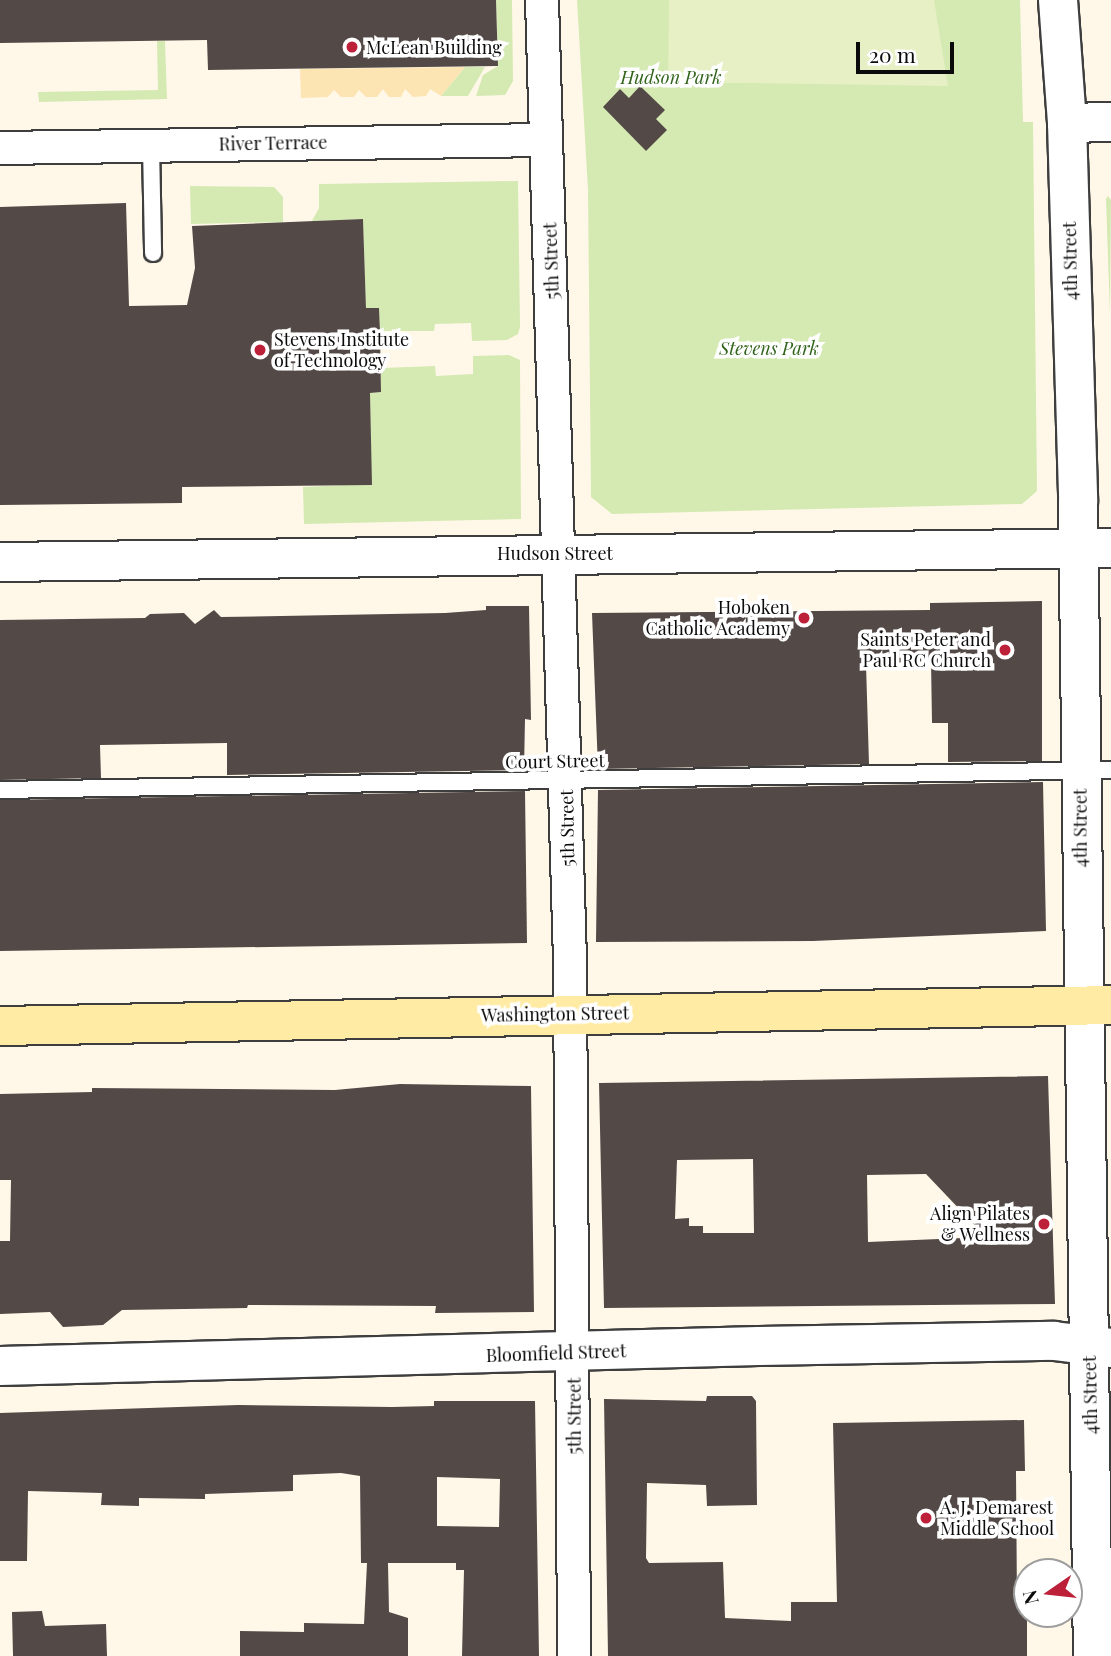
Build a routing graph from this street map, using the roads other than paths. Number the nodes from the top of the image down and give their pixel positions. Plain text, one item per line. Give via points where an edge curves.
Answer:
1 (542, 0) edge
2 (1058, 0) edge
3 (1111, 122) edge
4 (1068, 123) junction
5 (546, 141) junction
6 (151, 145) junction
7 (0, 148) edge
8 (153, 253) dead end
9 (1093, 548) edge
10 (561, 553) junction
11 (0, 562) edge
12 (1095, 770) edge
13 (566, 780) junction
14 (0, 790) edge
15 (1096, 1005) edge
16 (570, 1013) junction
17 (0, 1026) edge
18 (1100, 1347) edge
19 (574, 1354) junction
20 (0, 1366) edge
21 (574, 1656) edge
22 (1093, 1656) edge

1 - 5 street, 5th Street
2 - 4 street, 4th Street
3 - 4 street
4 - 9 street, 4th Street via 1077,502
5 - 6 street, River Terrace
5 - 10 street, 5th Street
6 - 7 street, River Terrace
6 - 8 lane
9 - 10 street, Hudson Street
9 - 12 street, 4th Street
10 - 11 street, Hudson Street
10 - 13 street, 5th Street
12 - 13 lane, Court Street
12 - 15 street, 4th Street
13 - 14 lane, Court Street
13 - 16 street, 5th Street
15 - 16 main road, Washington Street
15 - 18 street, 4th Street
16 - 17 main road, Washington Street
16 - 19 street, 5th Street
18 - 19 street, Bloomfield Street via 1054,1341
18 - 22 street, 4th Street
19 - 20 street, Bloomfield Street
19 - 21 street, 5th Street

